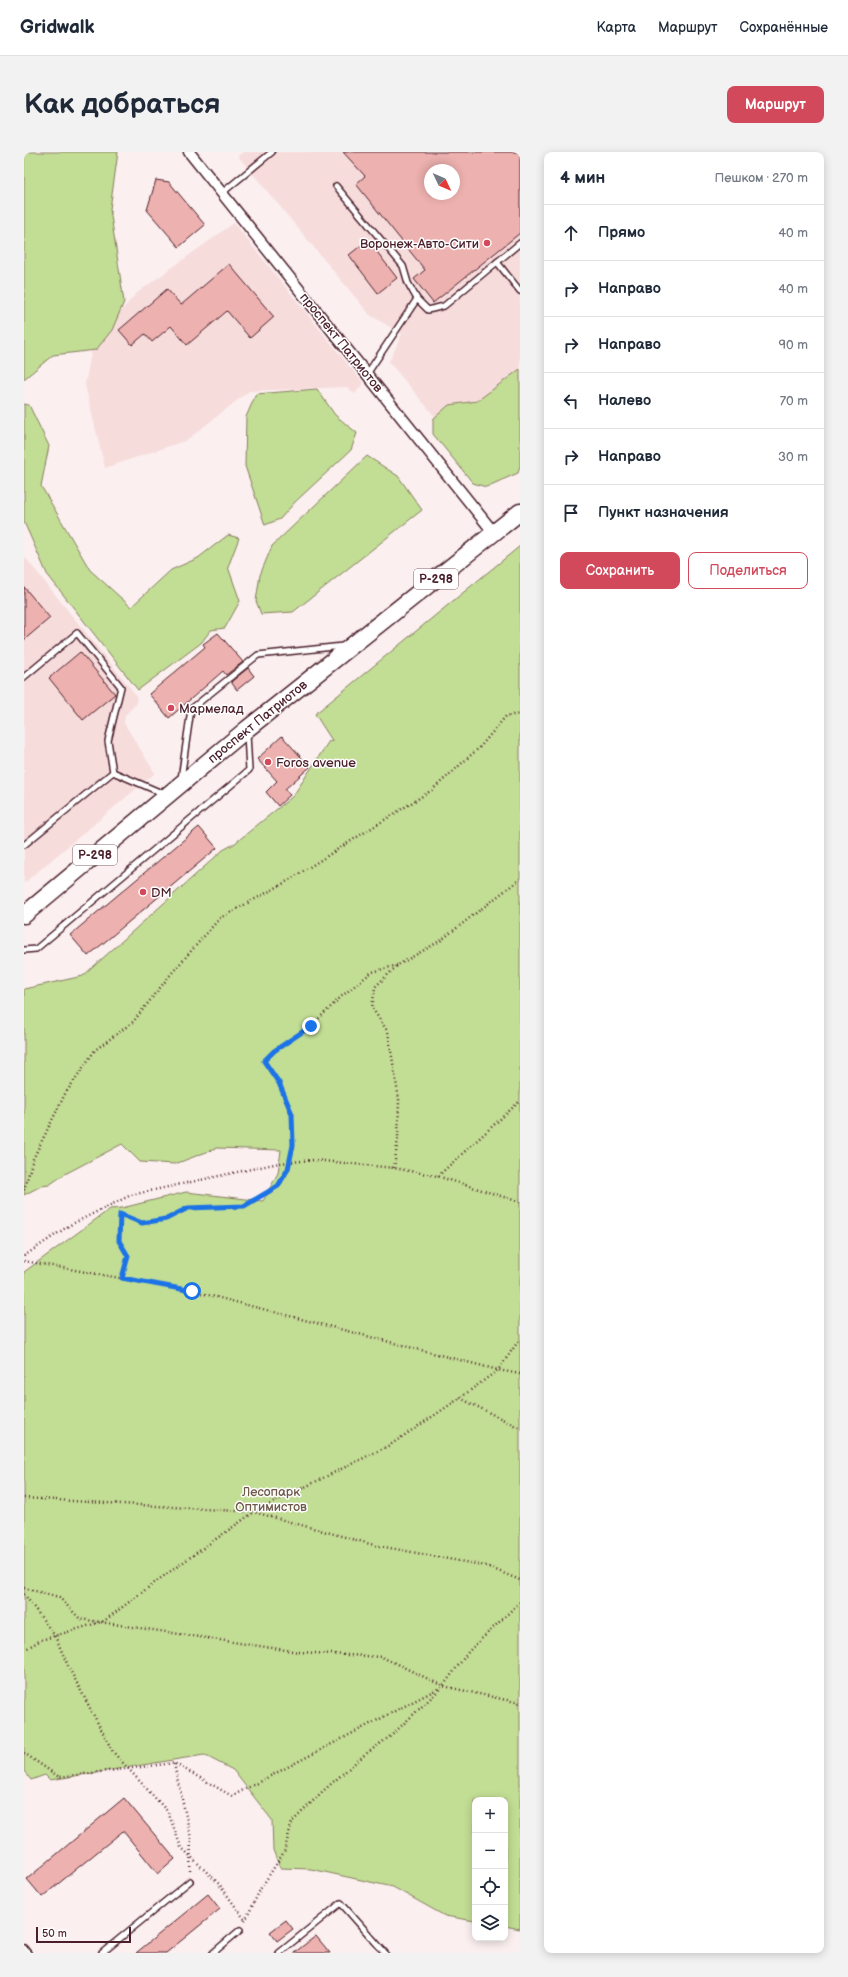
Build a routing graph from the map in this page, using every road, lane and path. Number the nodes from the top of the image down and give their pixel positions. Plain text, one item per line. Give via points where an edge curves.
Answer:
1 (189, 152) edge
2 (272, 152) edge
3 (336, 186) dead end
4 (222, 193) junction
5 (520, 243) edge
6 (497, 262) junction
7 (520, 291) edge
8 (417, 299) junction
9 (367, 374) junction
10 (520, 512) edge
11 (494, 533) junction
12 (352, 645) junction
13 (24, 677) edge
14 (520, 714) edge
15 (247, 729) junction
16 (113, 772) junction
17 (181, 783) junction
18 (166, 795) junction
19 (24, 845) edge
20 (520, 879) edge
21 (24, 915) edge
22 (24, 950) edge
23 (398, 965) junction
24 (520, 1101) edge
25 (290, 1162) junction
26 (394, 1168) junction
27 (438, 1176) junction
28 (24, 1190) edge
29 (520, 1202) edge
30 (24, 1256) edge
31 (24, 1261) edge
32 (122, 1278) junction
33 (520, 1339) edge
34 (498, 1370) junction
35 (520, 1374) edge
36 (460, 1398) junction
37 (520, 1428) edge
38 (24, 1498) edge
39 (254, 1512) junction
40 (520, 1580) edge
41 (24, 1588) edge
42 (24, 1594) edge
43 (520, 1602) edge
44 (104, 1622) junction
45 (55, 1636) junction
46 (24, 1650) edge
47 (443, 1686) junction
48 (520, 1703) edge
49 (24, 1753) edge
50 (174, 1763) junction
51 (129, 1769) junction
52 (191, 1856) junction
53 (190, 1881) joint
54 (245, 1920) junction
55 (240, 1930) joint
56 (24, 1948) edge
57 (28, 1953) edge
58 (102, 1953) edge
59 (213, 1953) edge
60 (280, 1953) edge
61 (385, 1953) edge

1 - 4 street, проспект Патриотов
2 - 4 lane
3 - 8 lane via 403,266 408,283
4 - 9 street, проспект Патриотов
5 - 6 lane
6 - 7 lane
6 - 8 lane via 444,306 428,310
8 - 9 lane
9 - 11 street, проспект Патриотов
10 - 11 highway, проспект Патриотов / Р-298
11 - 12 highway, проспект Патриотов / Р-298
12 - 15 highway, проспект Патриотов / Р-298
12 - 17 lane via 258,655 203,699 191,709
13 - 16 lane via 77,634 121,687 108,740
14 - 28 path via 506,716 480,747 432,790 281,885 220,918 133,1022 95,1050 65,1094 33,1159
15 - 17 highway, проспект Патриотов / Р-298
15 - 22 lane via 249,770 36,949
16 - 18 lane
16 - 19 lane
17 - 18 highway, проспект Патриотов / Р-298
18 - 21 highway, проспект Патриотов / Р-298
20 - 23 path via 440,941
23 - 25 path via 372,972 311,1026 274,1051 264,1061 279,1083 292,1114 293,1145
23 - 26 path via 375,987 372,1008 388,1032 399,1100
24 - 27 path
25 - 26 path via 314,1160
25 - 30 path via 131,1195 70,1225
25 - 32 path via 278,1186 244,1206 188,1208 166,1219 142,1223 120,1214 119,1241 128,1256
26 - 27 path
27 - 29 path
31 - 32 path
32 - 34 path via 192,1291
33 - 34 path
34 - 35 path
34 - 36 path
36 - 37 path
36 - 39 path via 390,1445
38 - 39 path
39 - 40 path via 374,1545 486,1566
39 - 44 path
41 - 44 path via 59,1597 80,1619
42 - 45 path
43 - 47 path via 469,1651
44 - 45 path
44 - 47 path via 299,1652 382,1657
45 - 46 path
45 - 51 path via 69,1668 114,1752
47 - 48 path
47 - 50 path via 232,1796
47 - 54 path via 392,1735 323,1791 292,1822 284,1852 261,1888
49 - 51 path via 59,1777
50 - 51 path
50 - 52 path via 191,1838
51 - 52 path via 168,1812 181,1847
52 - 53 path
52 - 54 path via 219,1884
53 - 58 lane
54 - 55 path
55 - 59 lane
56 - 57 lane
60 - 61 lane via 341,1903

